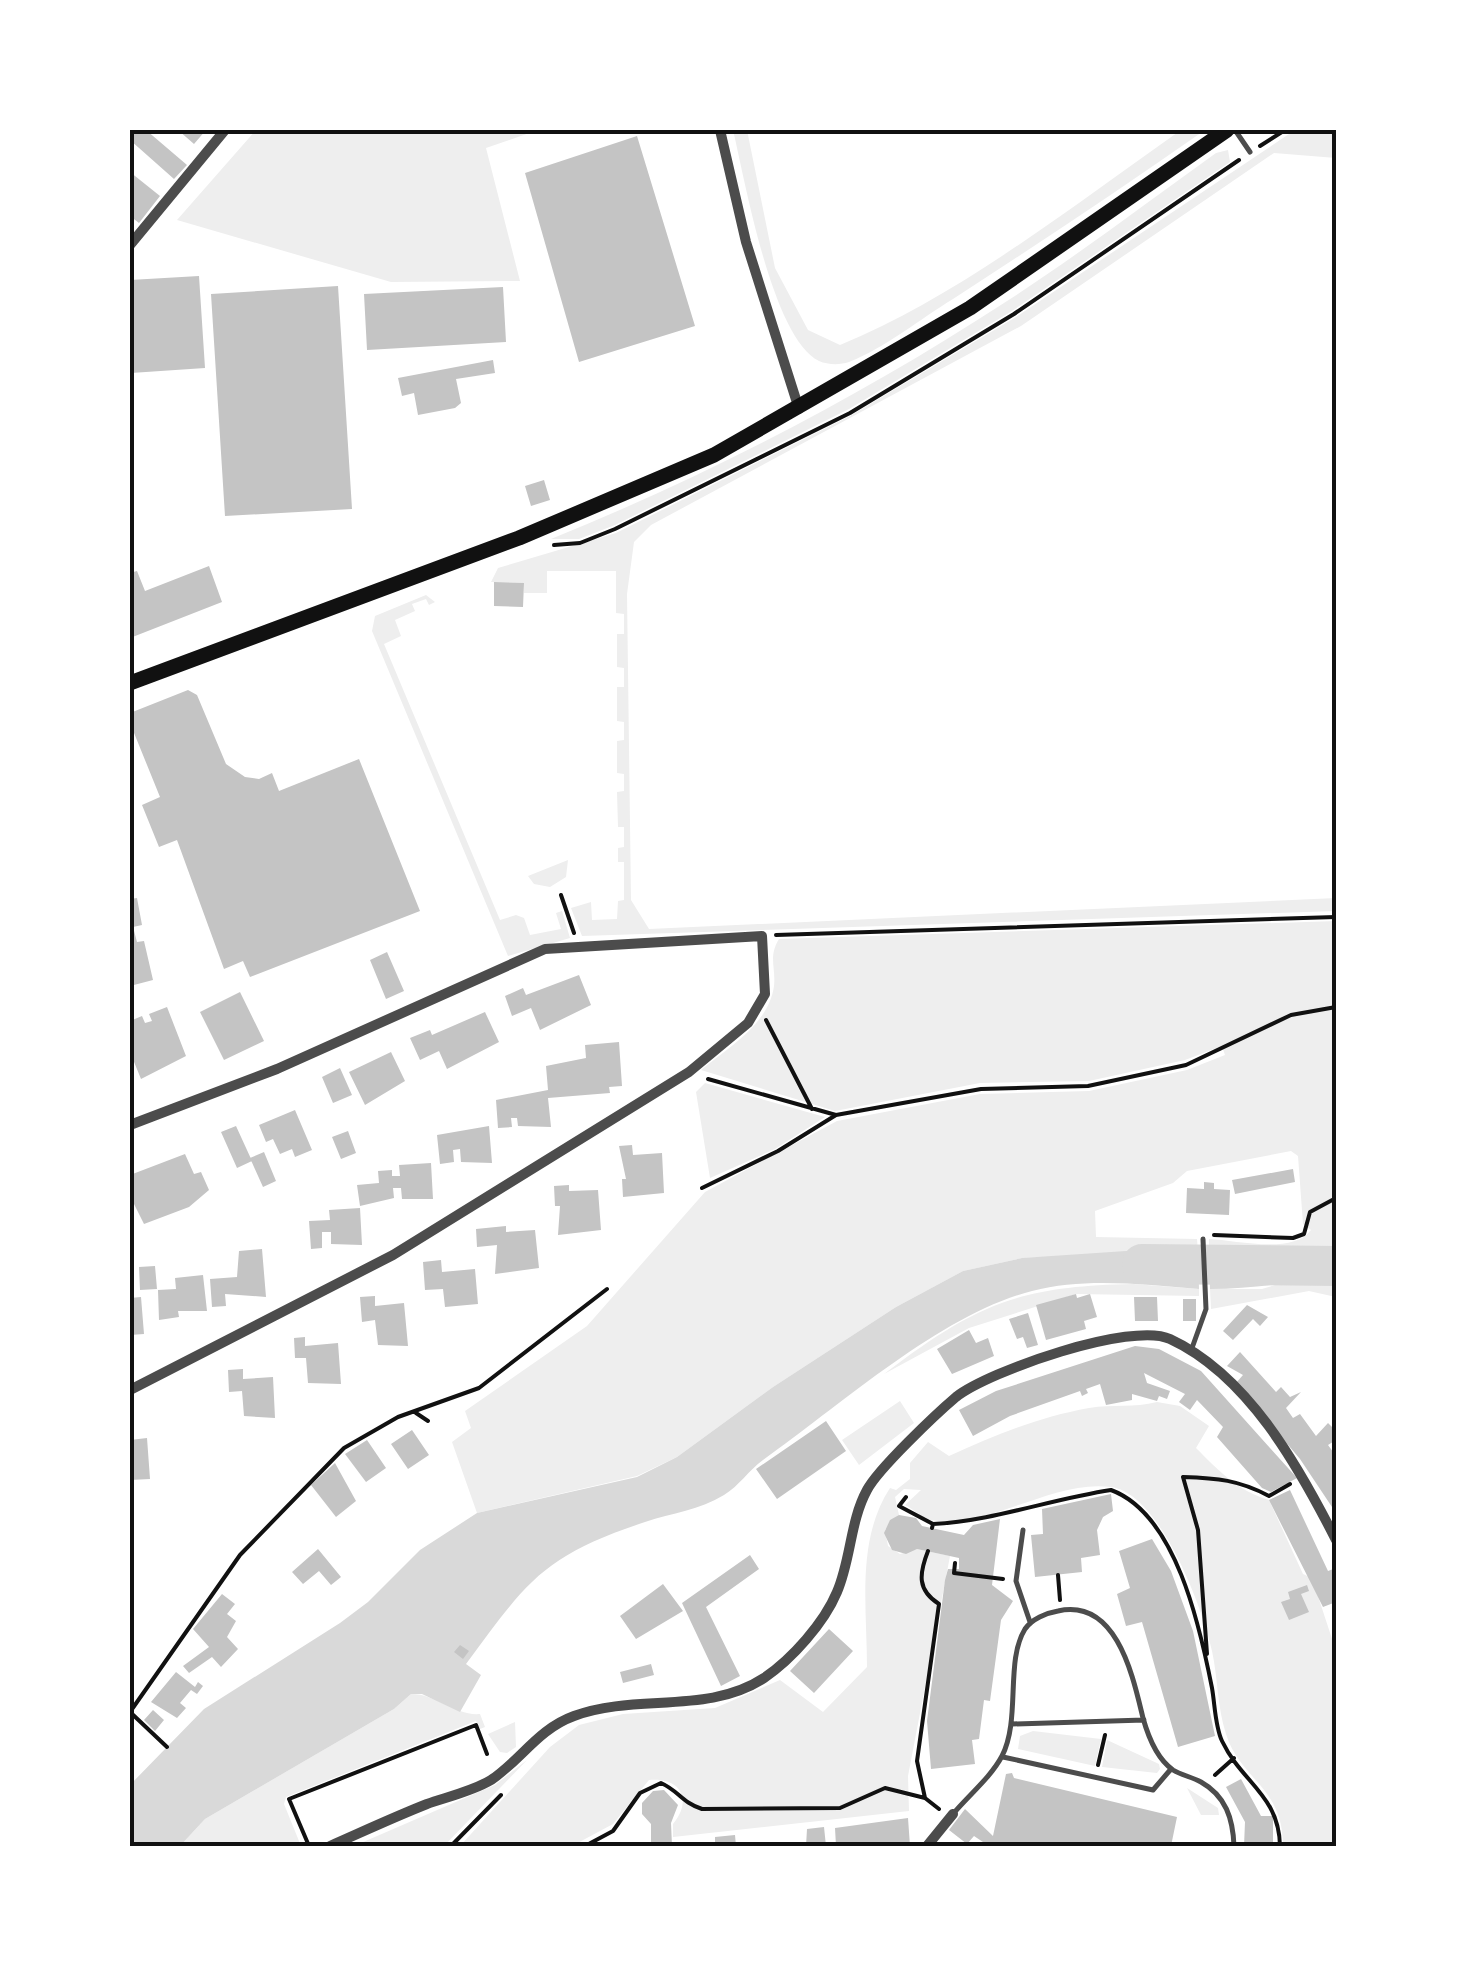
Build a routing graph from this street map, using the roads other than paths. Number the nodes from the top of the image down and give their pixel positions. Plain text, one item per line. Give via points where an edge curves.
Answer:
1 (225, 130) edge
2 (720, 130) edge
3 (1231, 130) edge
4 (1250, 152) dead end
5 (130, 245) edge
6 (799, 409) junction
7 (130, 683) edge
8 (130, 1125) edge
9 (1203, 1239) road end
10 (1191, 1350) junction
11 (130, 1390) edge
12 (1022, 1530) dead end
13 (1336, 1540) edge
14 (1030, 1622) junction
15 (1144, 1720) junction
16 (1012, 1724) junction
17 (1002, 1757) junction
18 (1172, 1769) junction
19 (950, 1817) joint
20 (330, 1846) edge
21 (927, 1846) edge
22 (1234, 1846) edge

1 - 5 street
2 - 6 street via 746,242
3 - 4 lane
3 - 6 main road via 970,308
6 - 7 main road via 714,455 552,524
8 - 11 street via 276,1069 545,950 762,936 767,980 760,1001 748,1023 690,1072 393,1255
9 - 10 lane via 1206,1309
10 - 13 street via 1272,1432
10 - 20 street via 1165,1336 1133,1333 1001,1374 958,1396 867,1488 837,1592 763,1679 713,1700 619,1703 571,1717 532,1740 490,1780
12 - 14 lane via 1016,1581
14 - 15 lane via 1061,1610 1083,1612 1112,1633
14 - 16 lane via 1019,1642
15 - 16 lane
15 - 18 lane via 1149,1739
16 - 17 lane
17 - 18 lane via 1153,1790
17 - 19 lane
18 - 22 lane via 1219,1798 1233,1820
19 - 21 street

